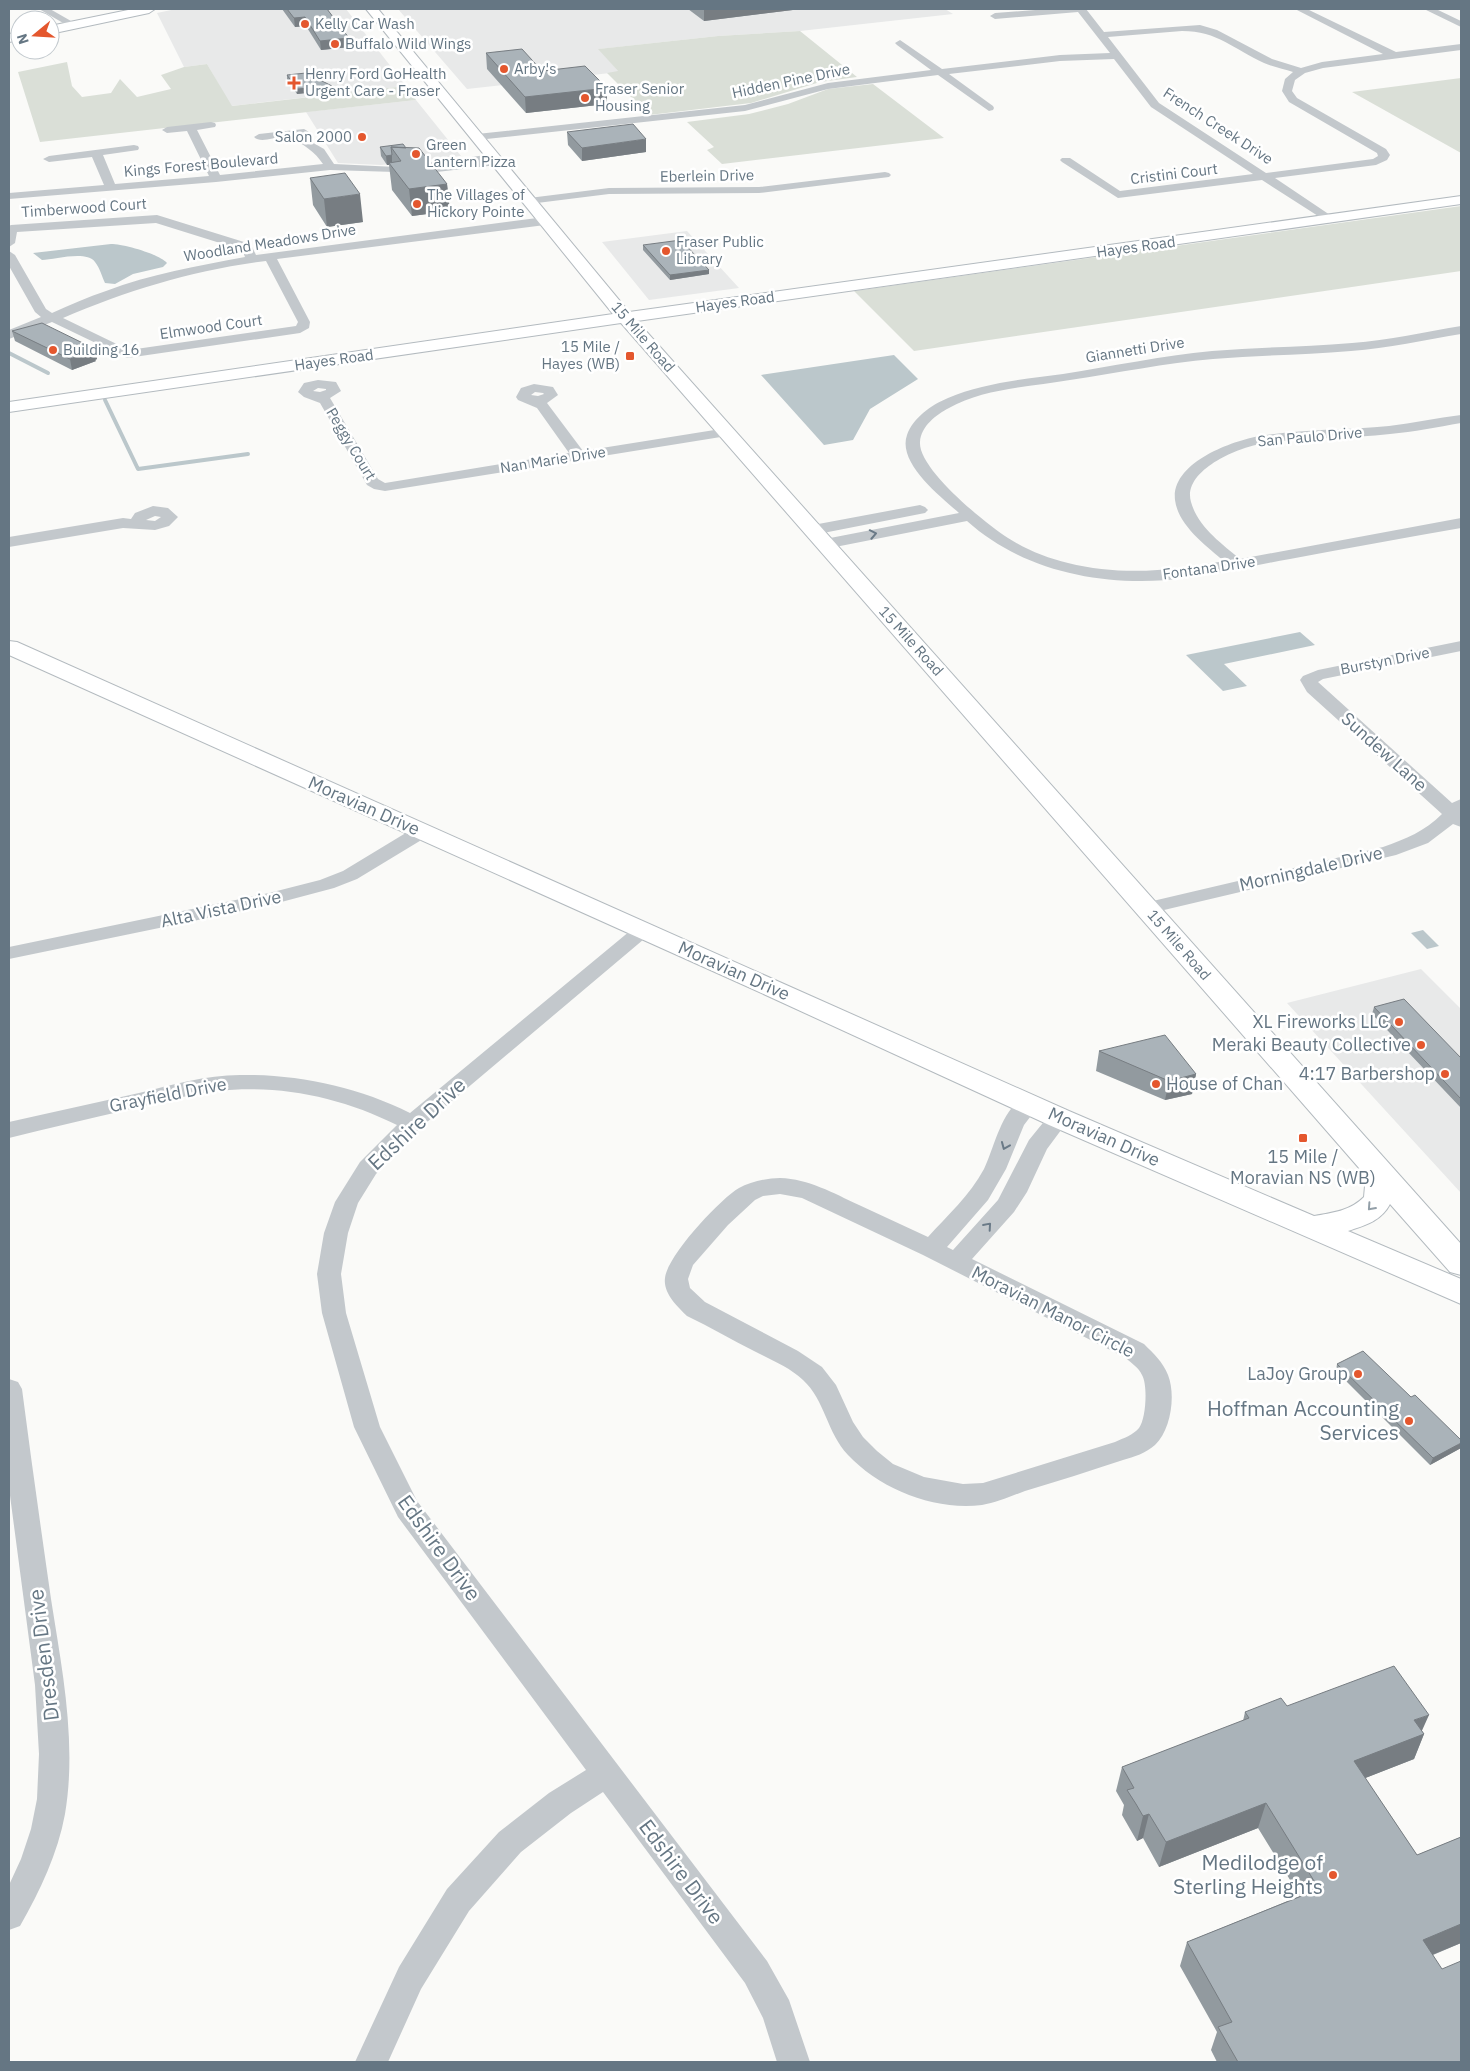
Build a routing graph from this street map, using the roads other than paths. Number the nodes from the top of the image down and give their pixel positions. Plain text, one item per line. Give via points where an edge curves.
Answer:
1 (44, 9) edge
2 (149, 9) edge
3 (372, 9) edge
4 (1080, 9) edge
5 (1300, 9) edge
6 (1429, 9) edge
7 (994, 16) dead end
8 (1461, 24) edge
9 (73, 25) junction
10 (60, 28) edge
11 (1102, 35) junction
12 (900, 43) dead end
13 (1461, 47) edge
14 (1117, 56) junction
15 (1393, 56) junction
16 (1301, 71) junction
17 (939, 72) junction
18 (989, 108) dead end
19 (211, 125) dead end
20 (190, 127) junction
21 (167, 130) dead end
22 (307, 132) dead end
23 (290, 134) junction
24 (259, 137) dead end
25 (479, 139) junction
26 (134, 148) dead end
27 (96, 153) junction
28 (49, 159) dead end
29 (495, 159) junction
30 (1066, 160) dead end
31 (330, 168) junction
32 (885, 175) dead end
33 (1266, 177) junction
34 (216, 179) junction
35 (111, 188) junction
36 (1289, 191) junction
37 (9, 196) edge
38 (1461, 200) edge
39 (529, 201) junction
40 (1338, 217) junction
41 (545, 221) junction
42 (9, 243) edge
43 (9, 255) edge
44 (270, 257) junction
45 (252, 259) junction
46 (626, 317) junction
47 (51, 318) junction
48 (1461, 330) edge
49 (9, 335) edge
50 (324, 396) dead end
51 (541, 401) dead end
52 (9, 407) edge
53 (1461, 419) edge
54 (727, 432) junction
55 (580, 456) junction
56 (379, 486) joint
57 (957, 504) junction
58 (969, 516) junction
59 (141, 520) dead end
60 (1458, 526) edge
61 (819, 537) junction
62 (9, 542) edge
63 (1238, 565) junction
64 (1461, 646) edge
65 (9, 647) edge
66 (1309, 680) joint
67 (1459, 813) edge
68 (421, 832) junction
69 (1147, 908) junction
70 (643, 930) junction
71 (9, 953) edge
72 (1029, 1104) junction
73 (1060, 1118) junction
74 (412, 1123) junction
75 (9, 1130) edge
76 (1372, 1162) junction
77 (1312, 1227) junction
78 (931, 1249) junction
79 (956, 1262) junction
80 (1461, 1264) edge
81 (1461, 1292) edge
82 (9, 1389) edge
83 (607, 1773) junction
84 (9, 1915) edge
85 (371, 2062) edge
86 (793, 2062) edge

1 - 9 street
2 - 9 street
3 - 25 street, 15 Mile Road
4 - 7 street
4 - 11 street, French Creek Drive
5 - 15 street
6 - 8 street
9 - 10 street
11 - 14 street, French Creek Drive
11 - 16 street via 1200,28 1214,32 1268,61
12 - 17 street
13 - 15 street
14 - 17 street, Hidden Pine Drive via 1060,58
14 - 33 street, French Creek Drive via 1155,105
15 - 16 street
16 - 33 street, Cristini Court via 1290,78 1287,86 1293,100 1384,155 1366,164
17 - 18 street
17 - 25 street, Hidden Pine Drive via 823,86 745,108
19 - 20 street
20 - 21 street
20 - 34 street
22 - 23 street
23 - 24 street
23 - 31 street via 320,151
25 - 29 street, 15 Mile Road
26 - 27 street
27 - 28 street
27 - 35 street
29 - 31 street, Kings Forest Boulevard via 428,170
29 - 39 street, 15 Mile Road
30 - 33 street, Cristini Court via 1118,195
31 - 34 street, Kings Forest Boulevard
32 - 39 street, Eberlein Drive via 759,190 609,191
33 - 36 street, French Creek Drive
34 - 35 street, Kings Forest Boulevard
35 - 37 street, Kings Forest Boulevard
36 - 40 street, French Creek Drive
36 - 40 street, French Creek Drive via 1314,197
38 - 40 street, Hayes Road
39 - 41 street, 15 Mile Road
40 - 46 street, Hayes Road
41 - 44 street, Woodland Meadows Drive
41 - 46 street, 15 Mile Road
42 - 45 street, Timberwood Court via 11,229 157,219 240,245 248,250
43 - 47 street via 41,312
44 - 45 street, Woodland Meadows Drive
44 - 47 street, Elmwood Court via 304,322 303,327 296,331 127,354
45 - 47 street, Woodland Meadows Drive via 139,284
46 - 52 street, Hayes Road
46 - 54 street, 15 Mile Road
47 - 49 street, Woodland Meadows Drive
48 - 57 street, Giannetti Drive via 1354,346 1188,358 988,390 953,401 923,420 913,439 913,451 920,465
50 - 56 street, Peggy Court via 372,482
51 - 55 street
53 - 63 street, San Paulo Drive via 1390,430 1260,440 1214,455 1197,467 1186,482 1184,506 1197,526
54 - 55 street, Nan Marie Drive
54 - 61 street, 15 Mile Road
55 - 56 street, Nan Marie Drive
57 - 58 street, Fontana Drive
57 - 61 street
61 -> 58 street
58 - 63 street, Fontana Drive via 999,541 1024,553 1089,572 1164,576
59 - 62 street
60 - 63 street, Fontana Drive
61 - 69 street, 15 Mile Road
64 - 66 street, Burstyn Drive via 1318,675
65 - 68 street, Moravian Drive
66 - 67 street, Sundew Lane via 1313,688
67 - 69 street, Morningdale Drive via 1414,843 1389,851
68 - 70 street, Moravian Drive
68 - 71 street, Alta Vista Drive via 328,884
69 - 76 street, 15 Mile Road
70 - 72 street, Moravian Drive
70 - 74 street, Edshire Drive
72 - 73 street, Moravian Drive
72 -> 78 street via 1014,1122 996,1169 980,1194
73 - 77 street, Moravian Drive
79 -> 73 street, Moravian Manor Circle via 1006,1206 1037,1146
74 - 75 street, Grayfield Drive via 384,1108 342,1093 271,1082 239,1082 195,1087
74 - 83 street, Edshire Drive via 368,1168 348,1202 336,1233 329,1274 334,1313 350,1374 367,1427 407,1508
76 -> 77 street via 1380,1186 1380,1197 1373,1207 1352,1219
76 - 80 street, 15 Mile Road
77 - 81 street, Moravian Drive
78 - 79 street, Moravian Manor Circle
78 - 79 street, Moravian Manor Circle via 807,1190 769,1187 743,1197 686,1253 678,1269 678,1286 687,1302 696,1309 814,1374 825,1387 843,1428 858,1449 877,1468 921,1486 969,1495 990,1492 1123,1450 1152,1432 1158,1398 1156,1376 1143,1358 1124,1345
82 - 84 street, Dresden Drive via 55,1748 52,1800 40,1848
83 - 85 street via 560,1803 510,1842 458,1900 410,1978
83 - 86 street, Edshire Drive via 756,1972 777,2012

